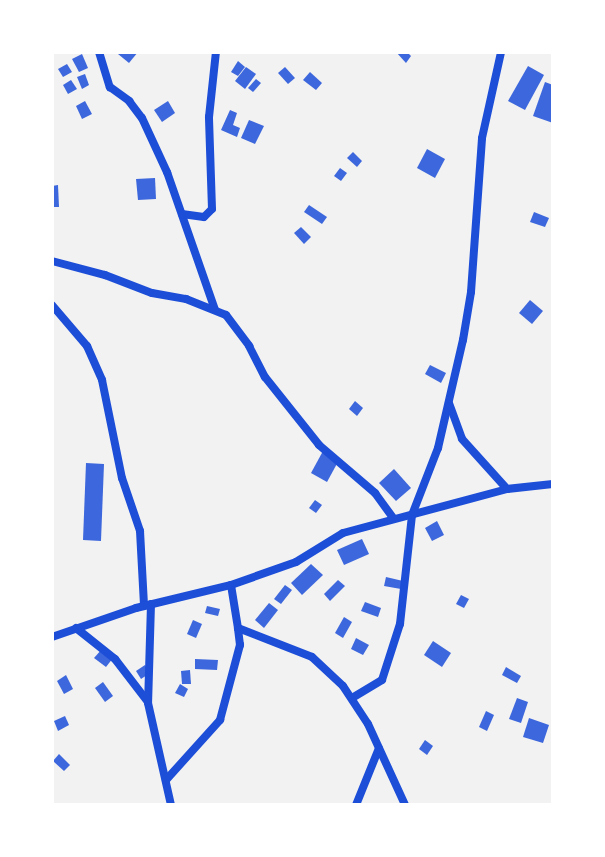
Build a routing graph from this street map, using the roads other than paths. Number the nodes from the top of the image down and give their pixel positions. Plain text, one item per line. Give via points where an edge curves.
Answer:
1 (99, 52) edge
2 (216, 52) edge
3 (501, 52) edge
4 (182, 214) junction
5 (52, 261) edge
6 (52, 305) edge
7 (215, 310) junction
8 (449, 403) junction
9 (553, 484) edge
10 (507, 489) junction
11 (412, 515) junction
12 (394, 519) junction
13 (231, 585) junction
14 (148, 605) junction
15 (76, 628) junction
16 (238, 628) junction
17 (52, 637) edge
18 (352, 698) junction
19 (148, 703) junction
20 (379, 748) junction
21 (166, 780) junction
22 (171, 805) edge
23 (356, 805) edge
24 (405, 805) edge

1 - 4 street via 110,87 142,118
2 - 4 street via 209,117 212,209 204,217
3 - 8 street via 482,138 471,292
4 - 7 street
5 - 7 street
6 - 14 street via 87,346 102,380 122,478 140,531
7 - 12 street via 234,322 265,377 319,445 375,493
8 - 10 street via 474,457
8 - 11 street
9 - 10 street
10 - 11 street
11 - 12 street
11 - 18 street via 400,624 385,674
12 - 13 street via 343,533 296,562
13 - 14 street
13 - 16 street
14 - 15 street
14 - 19 street
15 - 17 street
15 - 19 street via 115,659
16 - 18 street via 312,657
16 - 21 street via 240,645 220,720
18 - 20 street
19 - 21 street
20 - 23 street
20 - 24 street
21 - 22 street

